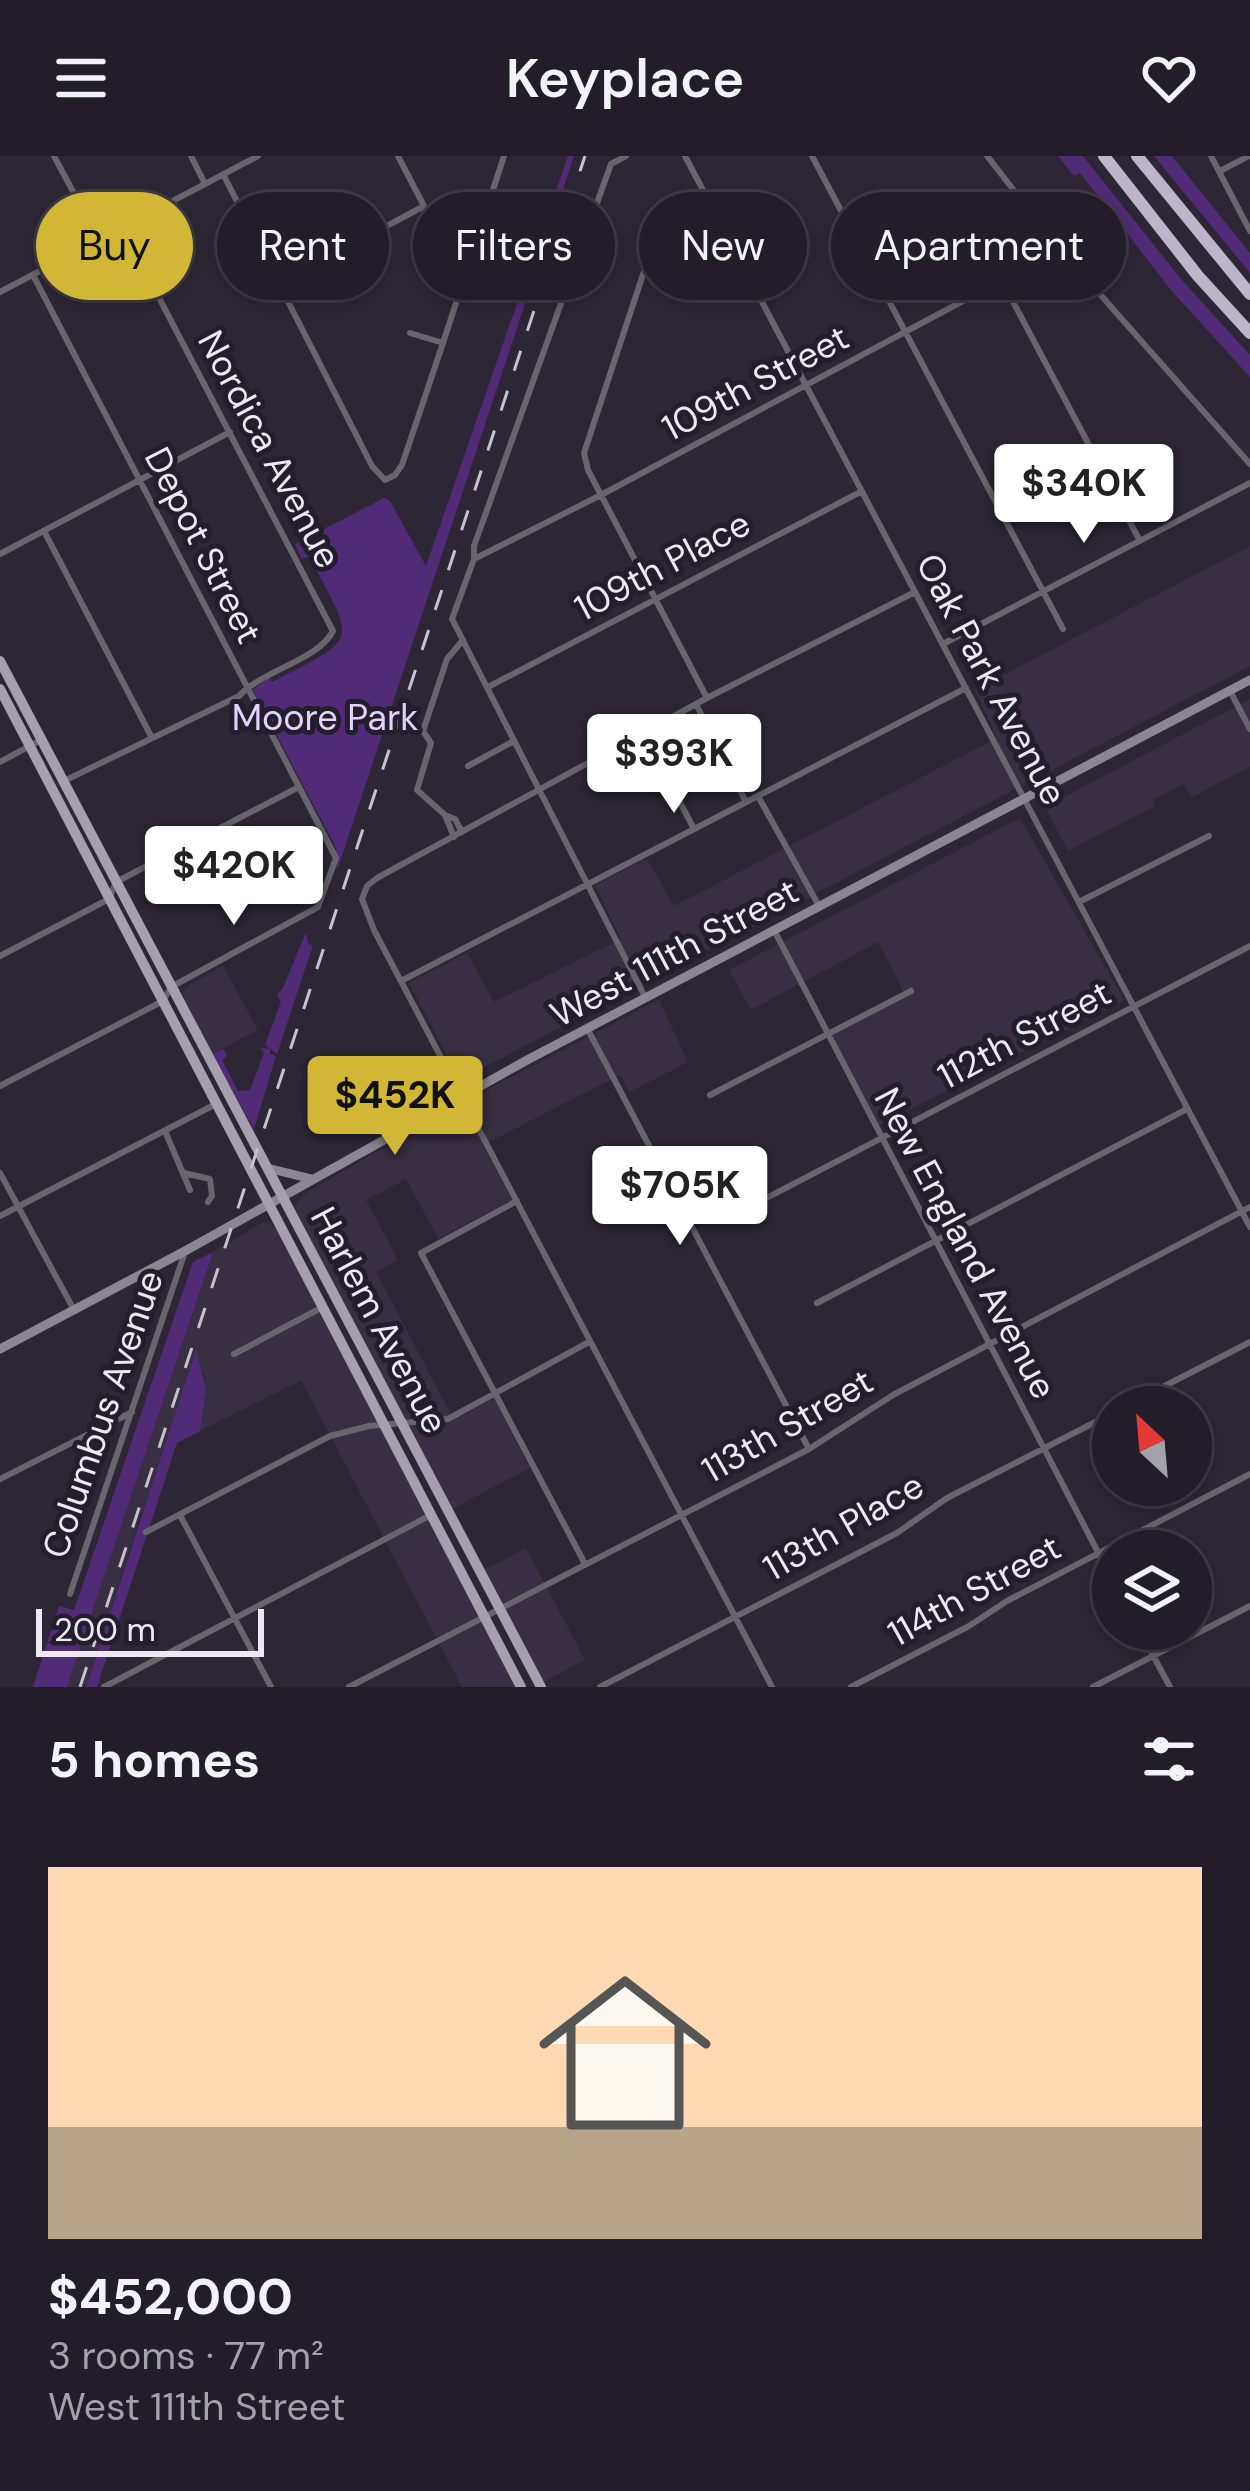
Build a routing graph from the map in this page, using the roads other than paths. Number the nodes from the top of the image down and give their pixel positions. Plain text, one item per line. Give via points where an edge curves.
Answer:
1 (54, 156) edge
2 (191, 156) edge
3 (258, 156) edge
4 (398, 156) edge
5 (504, 156) edge
6 (626, 156) edge
7 (685, 156) edge
8 (812, 156) edge
9 (987, 156) edge
10 (1104, 156) edge
11 (1138, 156) edge
12 (1211, 156) edge
13 (1249, 156) edge
14 (1219, 172) junction
15 (223, 174) junction
16 (205, 184) junction
17 (73, 192) edge
18 (190, 192) edge
19 (232, 192) edge
20 (417, 192) edge
21 (492, 192) edge
22 (704, 192) edge
23 (1015, 192) edge
24 (1250, 231) edge
25 (36, 273) edge
26 (33, 275) junction
27 (639, 286) edge
28 (0, 292) edge
29 (1250, 293) edge
30 (161, 300) edge
31 (286, 300) edge
32 (457, 300) edge
33 (761, 300) edge
34 (966, 300) edge
35 (1012, 300) edge
36 (1105, 300) edge
37 (905, 332) junction
38 (410, 333) dead end
39 (1250, 333) edge
40 (442, 343) junction
41 (806, 386) junction
42 (230, 431) junction
43 (1250, 464) edge
44 (140, 479) junction
45 (1250, 483) edge
46 (862, 491) junction
47 (601, 495) junction
48 (44, 530) junction
49 (1140, 541) junction
50 (0, 554) edge
51 (474, 559) junction
52 (1043, 591) junction
53 (915, 592) junction
54 (656, 599) junction
55 (1064, 629) dead end
56 (463, 640) junction
57 (943, 644) junction
58 (0, 661) edge
59 (1250, 680) edge
60 (246, 688) junction
61 (487, 688) junction
62 (966, 688) junction
63 (0, 689) edge
64 (1229, 691) junction
65 (707, 698) junction
66 (695, 704) junction
67 (1250, 729) edge
68 (152, 738) junction
69 (514, 740) junction
70 (36, 743) junction
71 (0, 762) edge
72 (468, 766) dead end
73 (662, 770) dead end
74 (63, 782) junction
75 (299, 788) junction
76 (540, 791) junction
77 (758, 796) junction
78 (1024, 798) junction
79 (746, 802) junction
80 (694, 830) junction
81 (458, 834) junction
82 (1209, 836) dead end
83 (116, 882) junction
84 (588, 885) junction
85 (109, 899) junction
86 (1079, 902) junction
87 (819, 906) junction
88 (774, 930) junction
89 (1250, 946) edge
90 (0, 956) edge
91 (401, 982) junction
92 (172, 987) junction
93 (911, 991) dead end
94 (646, 997) junction
95 (163, 1000) junction
96 (1134, 1007) junction
97 (587, 1028) junction
98 (827, 1034) junction
99 (0, 1086) edge
100 (461, 1095) junction
101 (710, 1095) dead end
102 (218, 1103) junction
103 (1187, 1109) junction
104 (165, 1131) junction
105 (881, 1140) junction
106 (267, 1168) junction
107 (0, 1173) edge
108 (184, 1173) junction
109 (312, 1179) junction
110 (190, 1190) dead end
111 (276, 1199) junction
112 (208, 1202) dead end
113 (517, 1202) junction
114 (759, 1202) dead end
115 (18, 1207) junction
116 (1246, 1209) edge
117 (0, 1216) edge
118 (1250, 1227) edge
119 (934, 1242) junction
120 (185, 1251) junction
121 (817, 1303) dead end
122 (330, 1304) junction
123 (74, 1310) junction
124 (589, 1342) junction
125 (1250, 1342) edge
126 (988, 1345) junction
127 (0, 1348) edge
128 (234, 1354) dead end
129 (1165, 1386) edge
130 (496, 1392) junction
131 (132, 1412) junction
132 (400, 1423) junction
133 (385, 1424) junction
134 (1092, 1424) edge
135 (809, 1449) junction
136 (1043, 1449) junction
137 (1250, 1474) edge
138 (0, 1478) edge
139 (432, 1514) junction
140 (180, 1515) junction
141 (681, 1515) junction
142 (1141, 1530) edge
143 (146, 1532) dead end
144 (1092, 1541) edge
145 (1092, 1555) edge
146 (585, 1564) junction
147 (70, 1594) dead end
148 (1250, 1606) edge
149 (500, 1608) junction
150 (484, 1616) junction
151 (234, 1617) junction
152 (735, 1617) junction
153 (1151, 1650) edge
154 (1154, 1656) junction
155 (104, 1687) edge
156 (271, 1687) edge
157 (349, 1687) edge
158 (521, 1687) edge
159 (541, 1687) edge
160 (600, 1687) edge
161 (772, 1687) edge
162 (851, 1687) edge
163 (1093, 1687) edge
164 (1170, 1687) edge

1 - 17 street
2 - 16 street
3 - 15 street
4 - 20 street
5 - 21 street
6 - 51 street via 611,164
7 - 22 street, Oak Park Avenue
8 - 37 street
9 - 23 street
10 - 39 highway
11 - 29 highway
12 - 14 street
13 - 14 street
14 - 24 street
15 - 16 street
15 - 19 street
16 - 18 street
25 - 26 street
26 - 28 street
26 - 44 street, Depot Street
27 - 47 street via 584,453
30 - 42 street, Nordica Avenue
31 - 40 street via 371,466 386,479 402,465
32 - 40 street
33 - 41 street, Oak Park Avenue
34 - 37 street, 109th Street
35 - 49 street
36 - 43 street
37 - 41 street, 109th Street
37 - 52 street
38 - 40 street
41 - 46 street, Oak Park Avenue
41 - 47 street, 109th Street
42 - 44 street
42 - 60 street, Nordica Avenue via 332,634
44 - 48 street
44 - 60 street, Depot Street
45 - 49 street
46 - 53 street, Oak Park Avenue
46 - 54 street, 109th Place
47 - 51 street, 109th Street
47 - 54 street
48 - 50 street
48 - 68 street
49 - 52 street
51 - 56 street via 452,620
52 - 55 street
52 - 57 street
53 - 57 street, Oak Park Avenue
53 - 65 street
54 - 61 street, 109th Place
54 - 65 street
56 - 61 street
56 - 81 street via 447,659 423,730 431,743 418,790 455,818
57 - 62 street, Oak Park Avenue
58 - 70 main road, Harlem Avenue
59 - 64 main road, West 111th Street
60 - 68 street
60 - 75 street, Depot Street
61 - 69 street
62 - 77 street
62 - 78 street, Oak Park Avenue
63 - 70 main road, Harlem Avenue
64 - 67 street
64 - 78 main road, West 111th Street
65 - 66 street
66 - 73 street via 715,742
66 - 76 street
68 - 74 street
69 - 72 street
69 - 76 street
70 - 71 street
70 - 74 main road, Harlem Avenue
70 - 85 main road, Harlem Avenue
74 - 83 main road, Harlem Avenue
75 - 83 street
75 - 92 street, Depot Street via 336,858 318,907
76 - 81 street
76 - 84 street
77 - 79 street
77 - 87 street
78 - 86 street, Oak Park Avenue
78 - 87 main road, West 111th Street
79 - 80 street
79 - 80 street via 726,764 674,791
80 - 84 street
81 - 91 street via 363,892 362,908
82 - 86 street
83 - 85 street
83 - 92 main road, Harlem Avenue
84 - 91 street
84 - 94 street
85 - 90 street
85 - 95 main road, Harlem Avenue
86 - 96 street, Oak Park Avenue
87 - 88 main road, West 111th Street
88 - 94 main road, West 111th Street
88 - 98 street, New England Avenue
89 - 96 street, 112th Street
91 - 100 street
92 - 95 street
92 - 106 main road, Harlem Avenue
93 - 98 street
94 - 97 main road, West 111th Street
95 - 99 street
95 - 102 main road, Harlem Avenue
96 - 103 street, Oak Park Avenue
96 - 105 street, 112th Street
97 - 100 main road, West 111th Street
97 - 135 street
98 - 101 street
98 - 105 street, New England Avenue
100 - 109 main road, West 111th Street
100 - 113 street
102 - 104 street
102 - 111 main road, Harlem Avenue
103 - 116 street, Oak Park Avenue
103 - 119 street
104 - 108 street
104 - 115 street
105 - 114 street, 112th Street
105 - 119 street, New England Avenue
106 - 109 main road
106 - 111 main road, Harlem Avenue
107 - 115 street
108 - 110 street
108 - 112 street via 210,1179
109 - 111 main road, West 111th Street
111 - 120 main road, West 111th Street
111 - 122 main road, Harlem Avenue
113 - 124 street
113 - 130 street via 422,1252
115 - 117 street
115 - 123 street
116 - 118 street, Oak Park Avenue
116 - 126 street, 113th Street
119 - 121 street
119 - 126 street, New England Avenue
120 - 123 main road, West 111th Street
120 - 131 street, Columbus Avenue
122 - 128 street
122 - 132 main road, Harlem Avenue
122 - 133 main road, Harlem Avenue
123 - 127 main road, West 111th Street
124 - 130 street
124 - 141 street
125 - 129 street
126 - 135 street, 113th Street
126 - 136 street, New England Avenue
130 - 132 street via 448,1419
130 - 146 street
131 - 138 street
131 - 147 street, Columbus Avenue
132 - 133 street
132 - 149 main road, Harlem Avenue
133 - 139 main road, Harlem Avenue
133 - 140 street via 331,1436
134 - 136 street, 113th Place
135 - 141 street, 113th Street
136 - 144 street, New England Avenue
136 - 152 street, 113th Place
137 - 142 street, 114th Street
139 - 150 main road, Harlem Avenue
139 - 151 street
140 - 143 street
140 - 151 street
141 - 146 street, 113th Street
141 - 152 street
145 - 162 street, 114th Street
146 - 149 street, 113th Street
148 - 154 street
149 - 150 street, 113th Street
149 - 159 main road, Harlem Avenue
150 - 157 street, 113th Street
150 - 158 main road, Harlem Avenue
151 - 155 street
151 - 156 street
152 - 160 street, 113th Place
152 - 161 street
153 - 154 street
154 - 163 street
154 - 164 street

